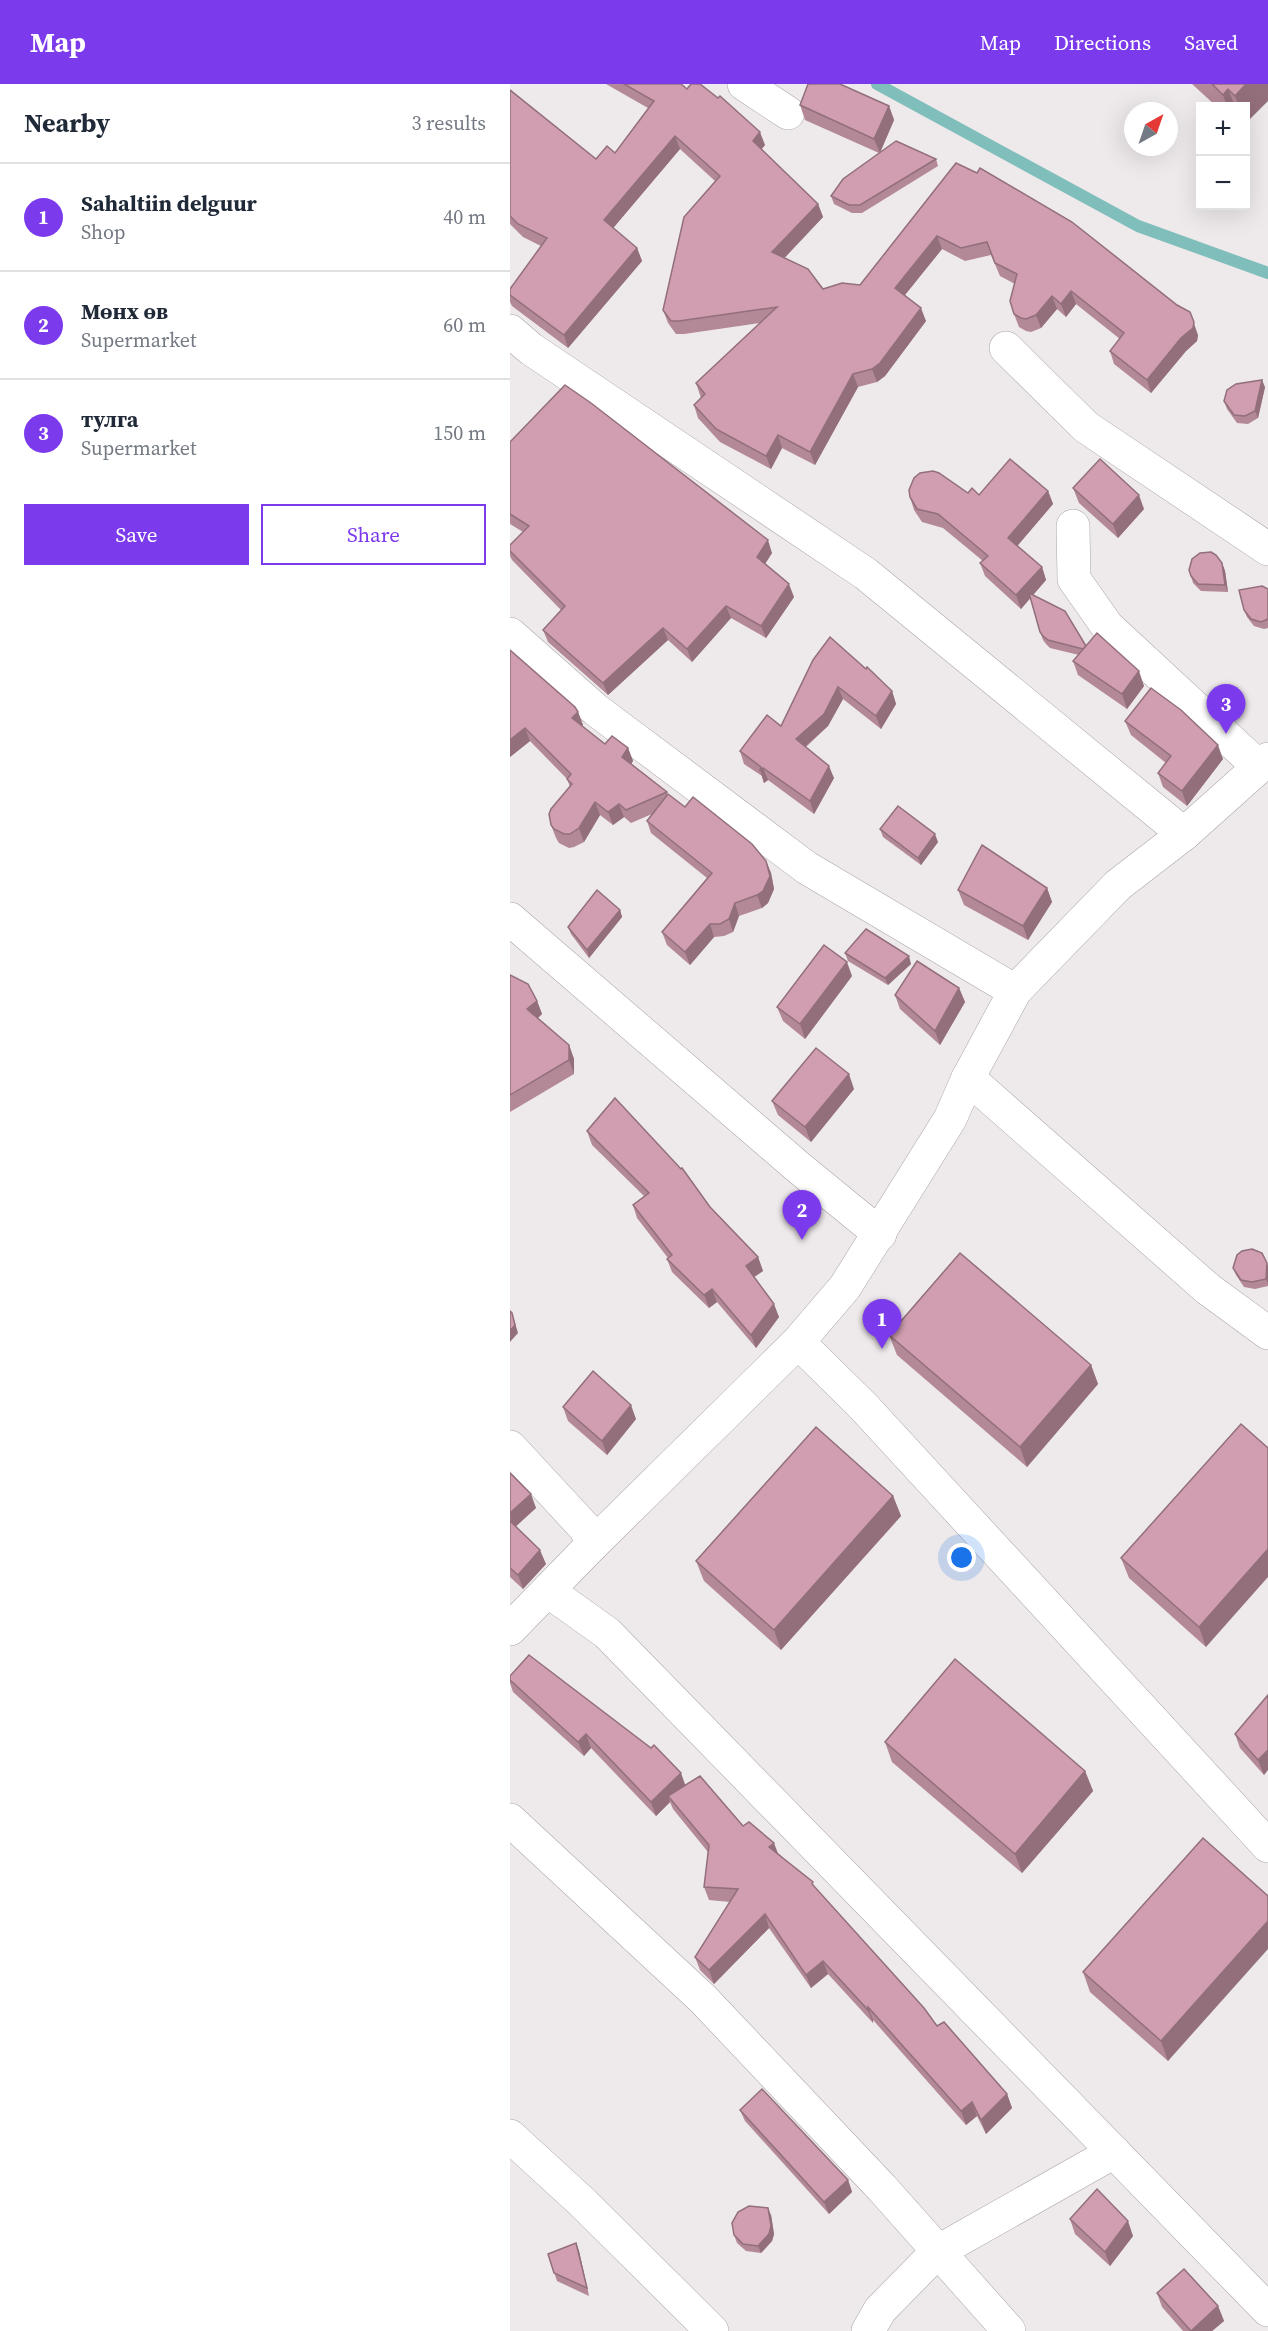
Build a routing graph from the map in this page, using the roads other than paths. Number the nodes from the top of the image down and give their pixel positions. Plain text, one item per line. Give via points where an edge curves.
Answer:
1 (744, 84) edge
2 (788, 113) dead end
3 (510, 331) edge
4 (1006, 348) dead end
5 (1073, 526) dead end
6 (1268, 549) edge
7 (510, 634) edge
8 (1264, 763) edge
9 (1184, 834) junction
10 (510, 919) edge
11 (1016, 991) junction
12 (968, 1078) junction
13 (880, 1234) junction
14 (1268, 1333) edge
15 (798, 1342) junction
16 (510, 1448) edge
17 (592, 1545) junction
18 (548, 1591) junction
19 (510, 1629) edge
20 (510, 1820) edge
21 (1268, 1846) edge
22 (510, 2136) edge
23 (1114, 2152) junction
24 (938, 2252) junction
25 (1268, 2310) edge
26 (712, 2331) edge
27 (868, 2331) edge
28 (1009, 2331) edge

1 - 2 street
3 - 9 street via 531,349 866,574
4 - 6 street via 1086,427
5 - 8 street via 1074,579 1107,626
7 - 11 street via 596,710 807,868
8 - 9 street
9 - 11 street via 1118,885
10 - 13 street
11 - 12 street
12 - 13 street via 950,1119
12 - 14 street via 1208,1289
13 - 15 street via 845,1287
15 - 17 street
15 - 21 street via 863,1406
16 - 17 street via 586,1529
17 - 18 street
18 - 19 street
18 - 23 street via 607,1633
20 - 24 street via 703,1999
22 - 26 street
23 - 24 street
23 - 25 street
24 - 27 street via 880,2310
24 - 28 street

